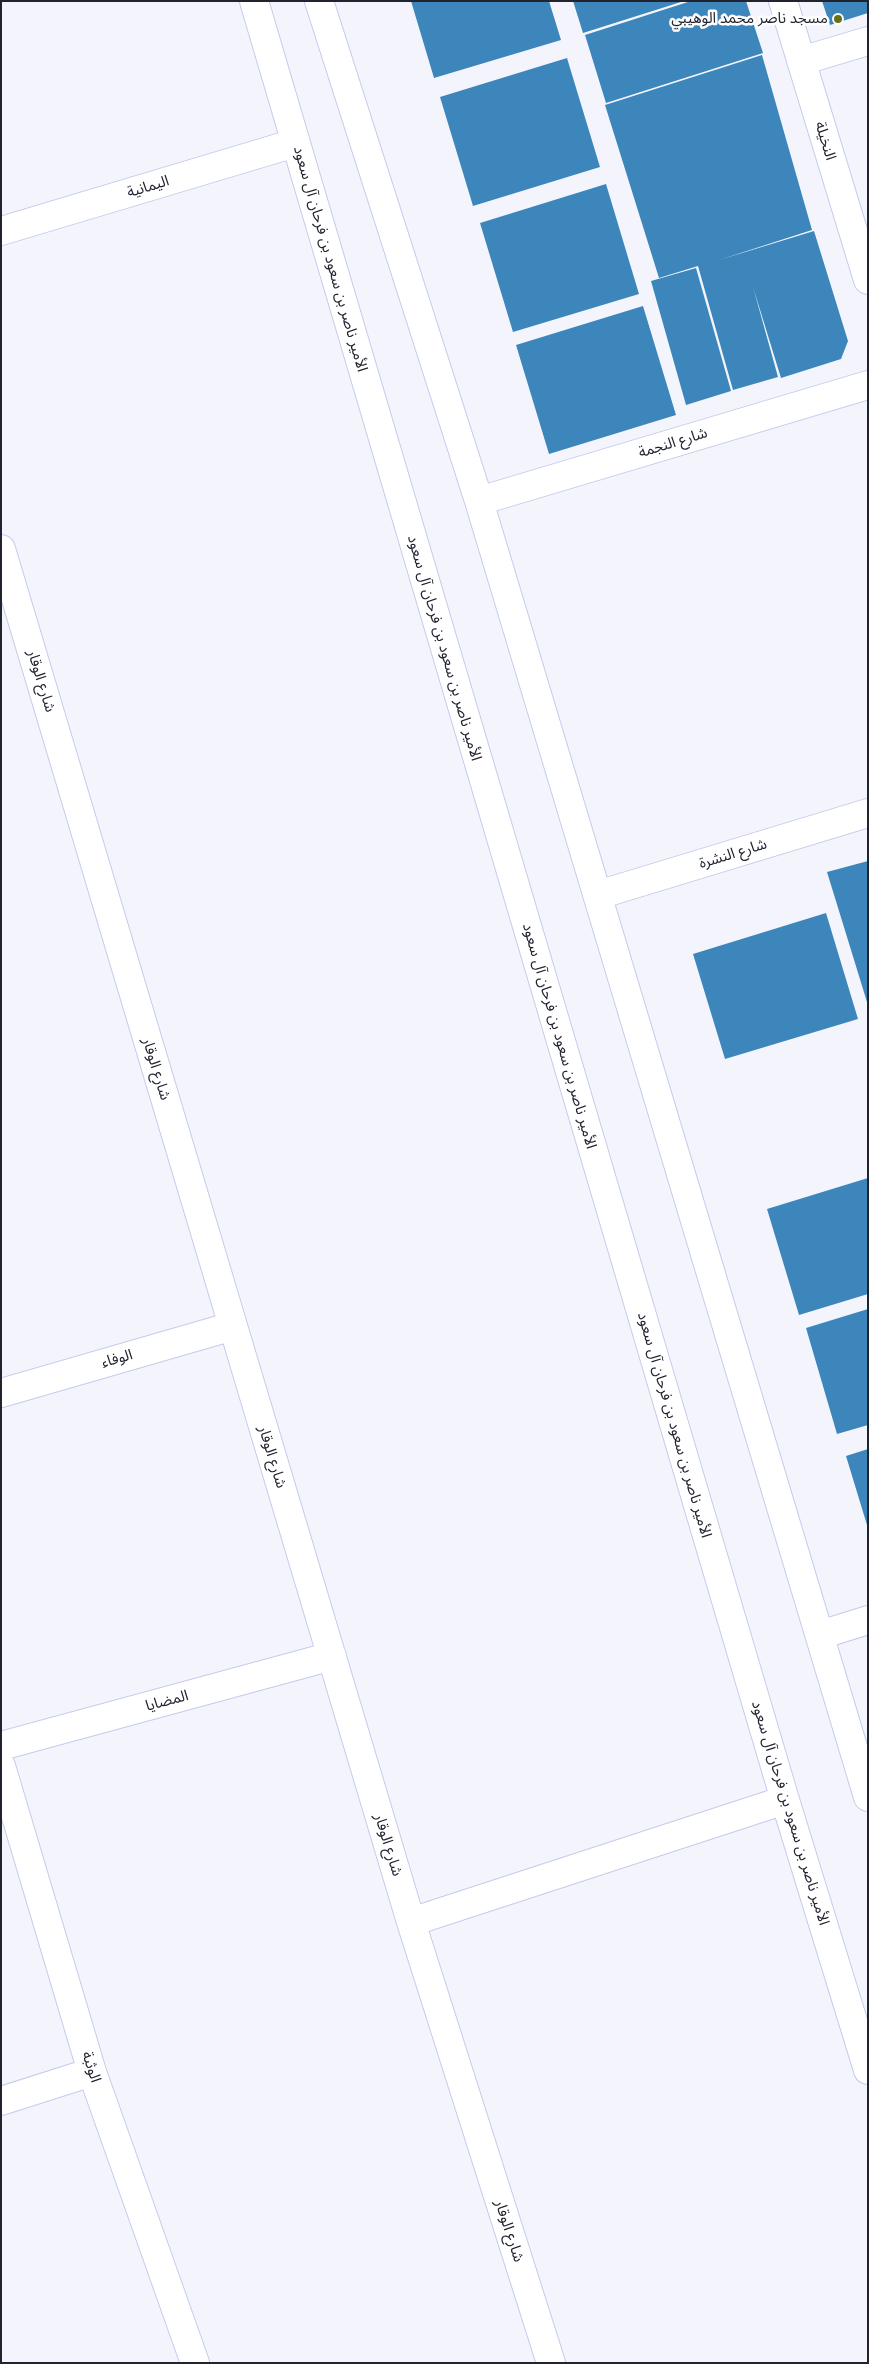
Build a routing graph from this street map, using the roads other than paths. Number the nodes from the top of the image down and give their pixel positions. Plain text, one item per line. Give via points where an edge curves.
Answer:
1 (254, 1) edge
2 (319, 1) edge
3 (783, 1) edge
4 (868, 42) edge
5 (801, 61) junction
6 (295, 144) junction
7 (1, 231) edge
8 (868, 280) edge
9 (868, 385) edge
10 (479, 502) junction
11 (1, 549) edge
12 (868, 813) edge
13 (598, 895) junction
14 (233, 1326) junction
15 (1, 1393) edge
16 (868, 1620) edge
17 (820, 1635) junction
18 (332, 1656) junction
19 (1, 1746) edge
20 (1, 1766) edge
21 (868, 1797) edge
22 (785, 1800) junction
23 (411, 1922) junction
24 (868, 2070) edge
25 (92, 2072) junction
26 (1, 2101) edge
27 (195, 2363) edge
28 (551, 2363) edge

1 - 6 street, الأمير ناصر بن سعود بن فرحان آل سعود
2 - 10 street
3 - 5 street, النخيلة
4 - 5 street
5 - 8 street, النخيلة
6 - 7 street, اليمانية
6 - 22 street, الأمير ناصر بن سعود بن فرحان آل سعود
9 - 10 street, شارع النجمة
10 - 13 street
11 - 14 street, شارع الوقار
12 - 13 street, شارع النشرة
13 - 17 street
14 - 15 street, الوفاء
14 - 18 street, شارع الوقار
16 - 17 street
17 - 21 street
18 - 19 street, المضايا
18 - 23 street, شارع الوقار
20 - 25 street, الوثبة
22 - 23 street
22 - 24 street, الأمير ناصر بن سعود بن فرحان آل سعود
23 - 28 street, شارع الوقار
25 - 26 street
25 - 27 street, الوثبة

